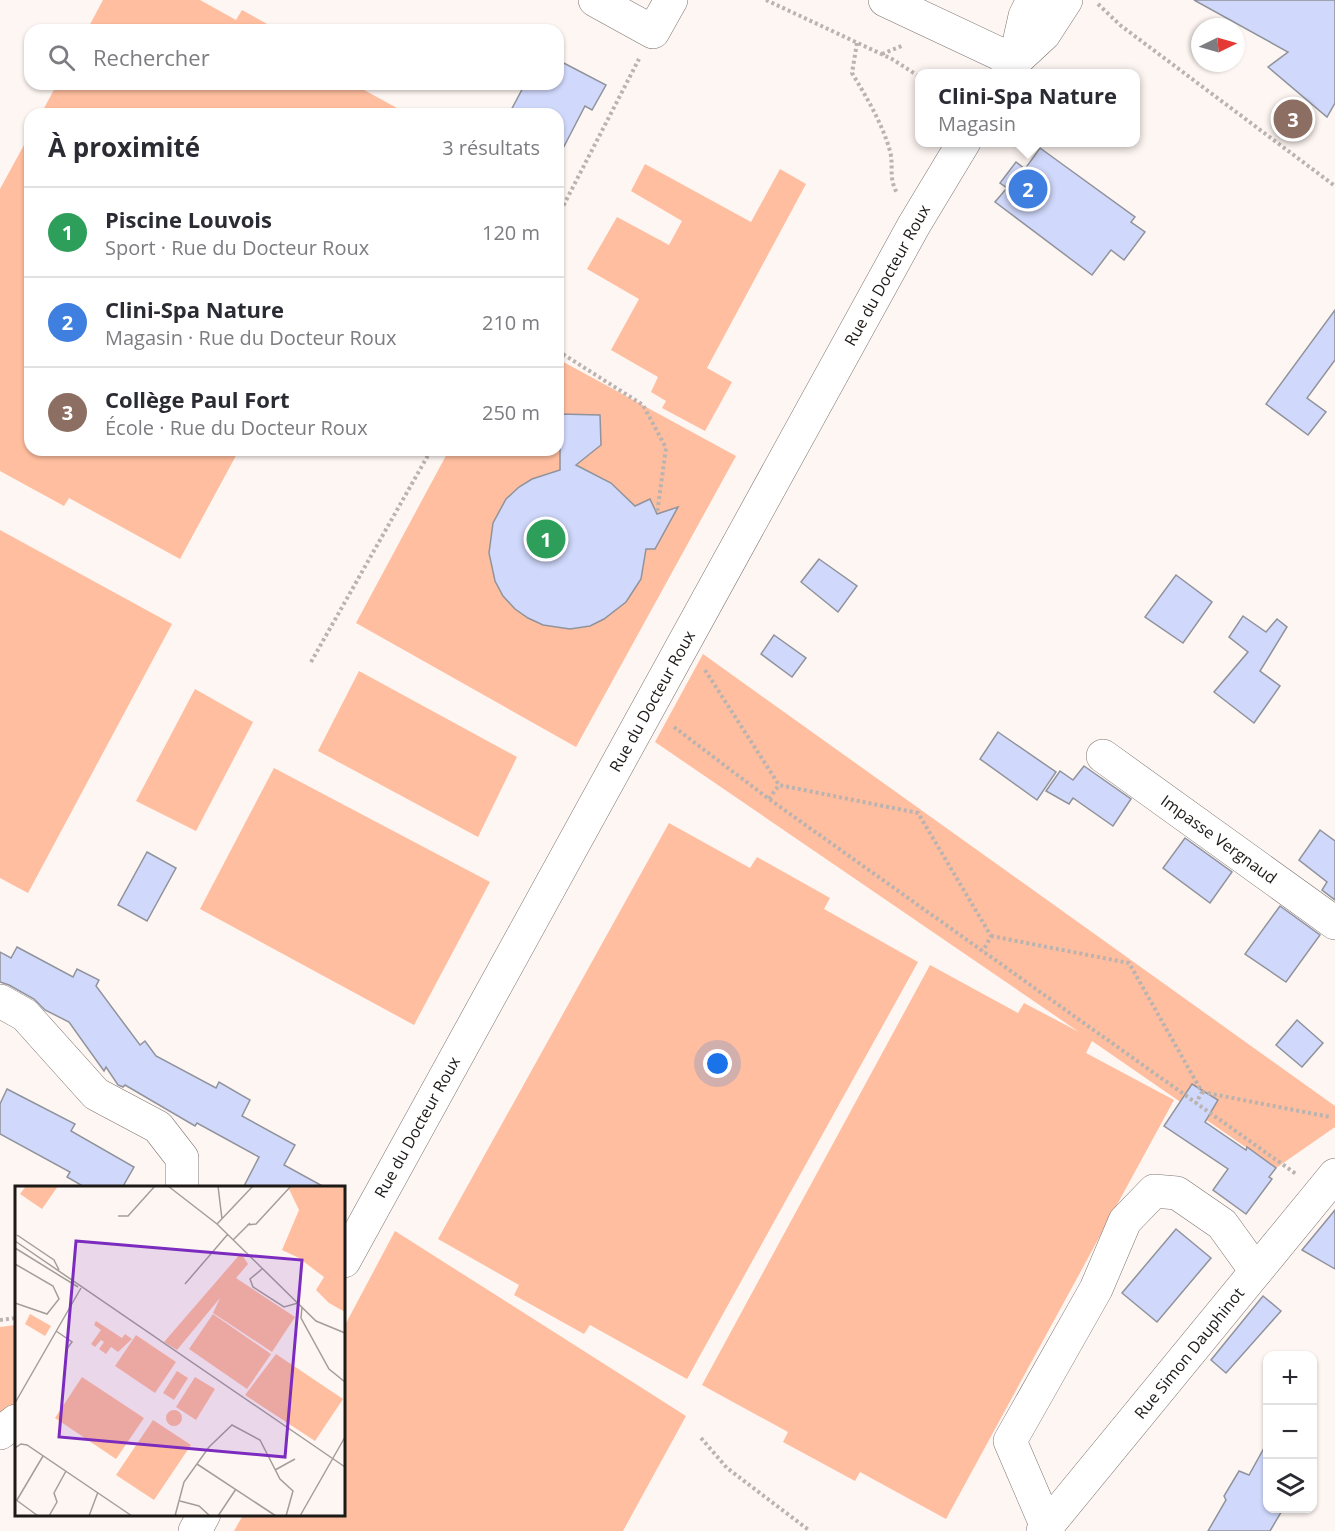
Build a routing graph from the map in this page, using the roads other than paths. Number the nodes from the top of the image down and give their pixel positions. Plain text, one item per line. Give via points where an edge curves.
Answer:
1 (595, 0) edge
2 (671, 0) edge
3 (885, 0) edge
4 (1033, 0) edge
5 (1066, 0) edge
6 (1012, 67) edge
7 (961, 147) edge
8 (1103, 756) dead end
9 (1335, 923) edge
10 (0, 1001) edge
11 (1328, 1184) edge
12 (182, 1186) edge
13 (345, 1259) edge
14 (1256, 1271) junction
15 (15, 1422) edge
16 (0, 1433) edge
17 (203, 1516) edge
18 (1045, 1529) edge
19 (195, 1531) edge

1 - 2 street via 653,32
3 - 6 street
4 - 6 street
5 - 6 street via 1044,34
7 - 13 street, Rue du Docteur Roux via 914,225
8 - 9 street, Impasse Vergnaud
10 - 12 street via 25,1015 96,1094 158,1127 182,1158
11 - 14 street, Rue Simon Dauphinot
14 - 18 street, Rue Simon Dauphinot
14 - 18 street via 1222,1224 1177,1193 1154,1191 1125,1221 1096,1289 1010,1441
15 - 16 street
17 - 19 street

